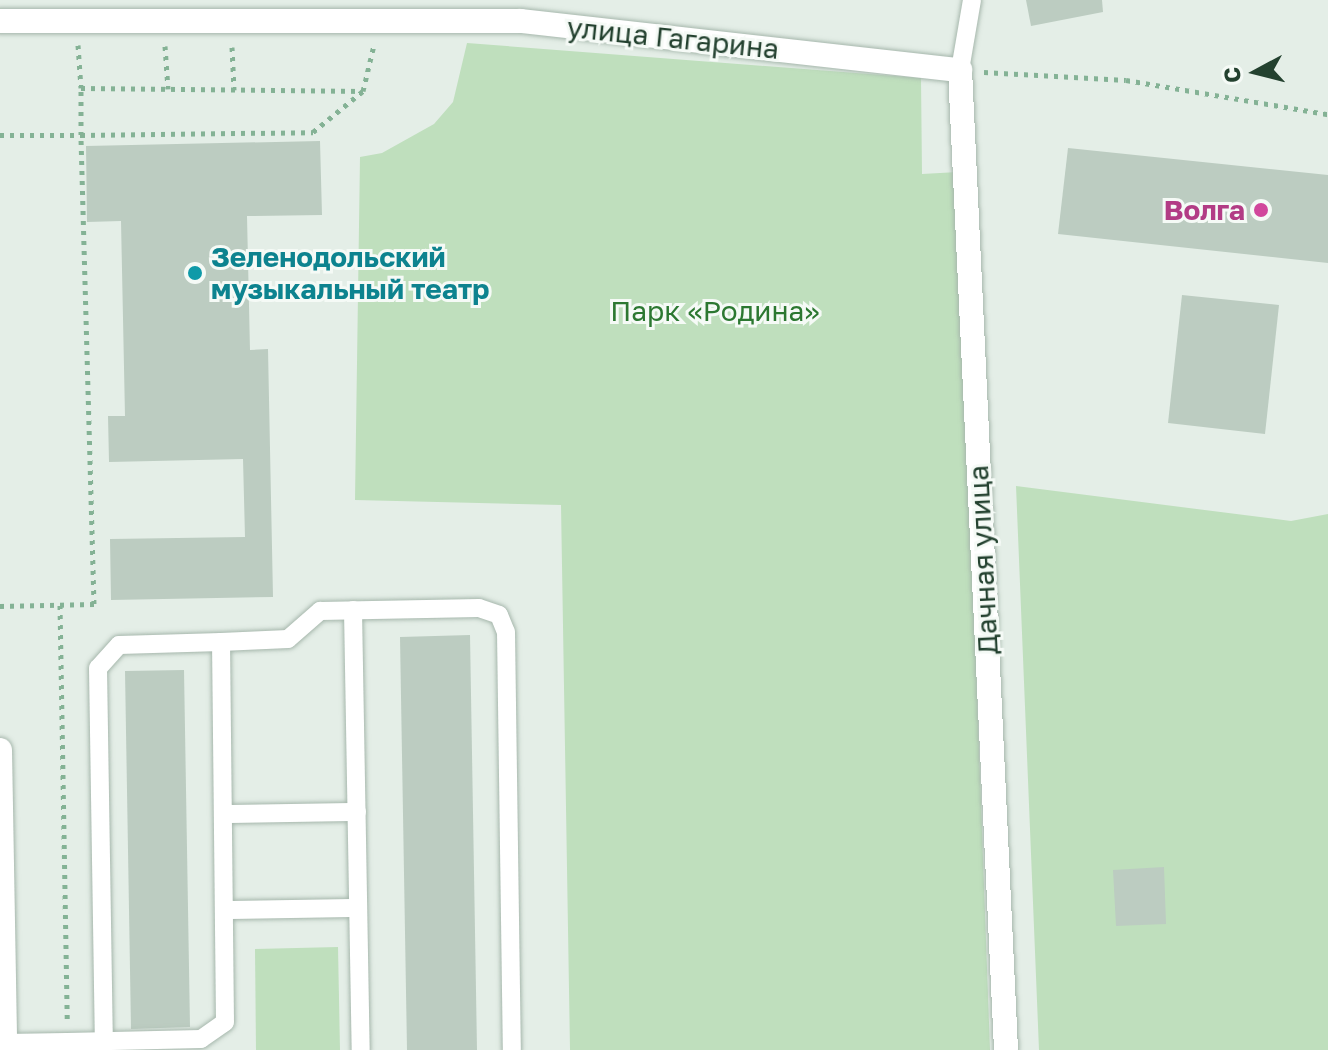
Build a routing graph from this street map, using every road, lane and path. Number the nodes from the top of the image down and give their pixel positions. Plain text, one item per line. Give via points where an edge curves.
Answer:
1 (972, 0) edge
2 (521, 10) edge
3 (0, 21) edge
4 (77, 21) junction
5 (164, 21) junction
6 (231, 21) junction
7 (379, 21) junction
8 (960, 70) junction
9 (81, 88) junction
10 (168, 89) junction
11 (234, 90) junction
12 (363, 91) junction
13 (1328, 114) edge
14 (0, 135) edge
15 (81, 135) junction
16 (60, 605) junction
17 (0, 606) edge
18 (353, 610) junction
19 (221, 642) junction
20 (0, 750) edge
21 (357, 812) junction
22 (224, 814) junction
23 (358, 908) junction
24 (225, 910) junction
25 (2, 957) edge
26 (104, 1041) junction
27 (67, 1042) junction
28 (5, 1046) edge
29 (361, 1050) edge
30 (512, 1050) edge
31 (1006, 1050) edge

1 - 8 lane
2 - 7 street, улица Гагарина via 454,21
2 - 8 street, улица Гагарина
3 - 4 street, улица Гагарина
4 - 5 street, улица Гагарина
4 - 9 path
5 - 6 street, улица Гагарина
5 - 10 path
6 - 7 street, улица Гагарина
6 - 11 path
7 - 12 path
8 - 13 path via 1126,80
8 - 31 street, Дачная улица
9 - 10 path
9 - 15 path
10 - 11 path
11 - 12 path
12 - 15 path via 313,132
14 - 15 path
15 - 16 path via 94,604
16 - 17 path
16 - 27 path
18 - 19 lane via 314,613 288,639
18 - 21 lane
18 - 30 lane via 487,609 504,622
19 - 22 lane
19 - 26 lane via 119,645 98,668
20 - 25 street
21 - 22 lane
21 - 23 lane
22 - 24 lane
23 - 24 lane
23 - 29 lane
24 - 26 lane via 227,1014 217,1032 201,1039
25 - 28 street
26 - 27 lane
27 - 28 lane

